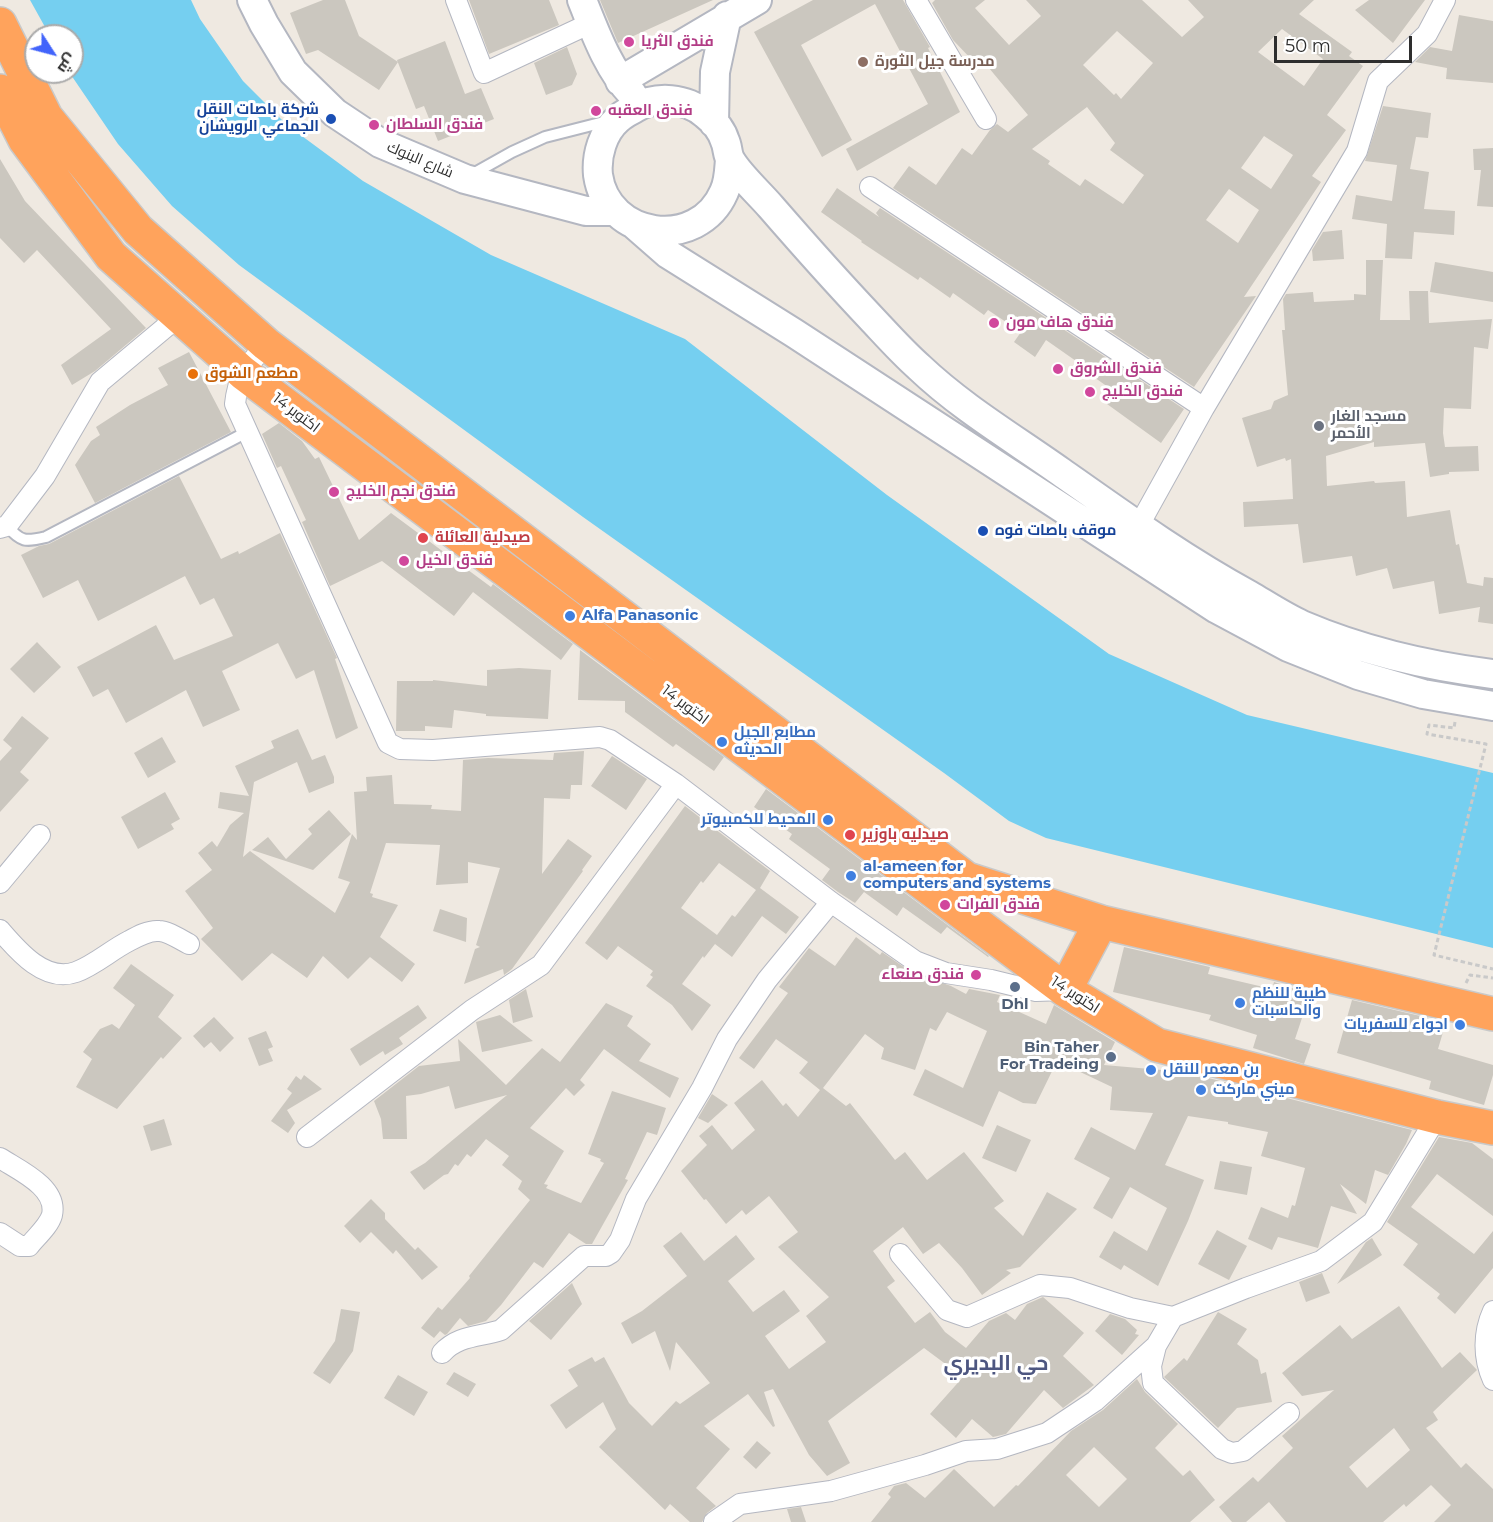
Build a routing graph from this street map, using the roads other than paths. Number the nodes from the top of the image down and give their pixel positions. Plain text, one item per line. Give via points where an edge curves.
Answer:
1 (252, 0) edge
2 (456, 0) edge
3 (757, 0) edge
4 (938, 0) edge
5 (1445, 0) edge
6 (919, 7) edge
7 (586, 12) edge
8 (727, 16) junction
9 (0, 24) edge
10 (620, 81) junction
11 (0, 91) edge
12 (642, 104) junction
13 (618, 119) junction
14 (986, 119) dead end
15 (714, 123) junction
16 (730, 159) junction
17 (465, 179) junction
18 (870, 187) dead end
19 (625, 218) junction
20 (179, 316) junction
21 (266, 344) junction
22 (243, 373) junction
23 (1204, 408) junction
24 (247, 432) junction
25 (4, 527) edge
26 (1138, 527) junction
27 (1493, 674) edge
28 (1493, 706) edge
29 (676, 784) junction
30 (40, 834) dead end
31 (0, 883) edge
32 (831, 902) junction
33 (1101, 922) junction
34 (0, 930) edge
35 (189, 944) dead end
36 (1065, 990) junction
37 (1493, 1014) edge
38 (1437, 1117) junction
39 (1493, 1128) edge
40 (307, 1137) dead end
41 (0, 1158) edge
42 (0, 1233) edge
43 (900, 1254) dead end
44 (1493, 1311) edge
45 (1173, 1317) junction
46 (1156, 1346) junction
47 (442, 1353) dead end
48 (1493, 1380) edge
49 (1289, 1413) dead end
50 (714, 1522) edge

1 - 17 main road, شارع البنوك via 293,72 335,113 380,143
2 - 7 street via 484,73
3 - 8 main road
4 - 6 street
5 - 23 street via 1427,34 1378,81 1357,151
6 - 14 street
7 - 10 main road
8 - 10 main road
8 - 15 main road via 715,72
9 - 21 highway via 46,117 138,231
10 - 12 main road
11 - 20 highway, 14 اكتوبر via 25,140 111,256
12 - 13 main road
12 - 15 main road via 677,101 691,105
13 - 17 lane via 545,137
13 - 19 main road via 605,135 598,175 604,194
15 - 16 main road via 725,140
16 - 19 main road via 724,194 701,220 668,232 651,230
16 - 26 main road via 919,368
17 - 19 main road, شارع البنوك
18 - 23 street
19 - 28 main road via 668,254 1217,609 1288,647 1358,675 1423,694
20 - 22 highway, 14 اكتوبر
20 - 25 street via 100,382 45,476
21 - 22 street
21 - 33 highway via 967,879
22 - 24 street via 235,404
22 - 36 highway, 14 اكتوبر
23 - 26 street
24 - 25 lane via 46,537 18,538
24 - 29 street via 388,743 400,749 434,750 600,737
26 - 27 main road via 1219,579 1301,624 1373,650 1452,669
29 - 32 street
29 - 40 street via 541,965 472,1010
30 - 31 street
32 - 36 street via 915,961 946,973 1036,991
32 - 47 street via 767,980 728,1039 636,1198 611,1253 584,1256 501,1330 470,1336
33 - 36 highway
33 - 37 highway
34 - 35 street via 40,968 62,975 90,965 142,934 160,931
36 - 38 highway, 14 اكتوبر via 1157,1045
38 - 39 highway, 14 اكتوبر
38 - 45 street via 1379,1214 1362,1232 1321,1261
41 - 42 street via 40,1184 49,1197 52,1214 29,1246 20,1246
43 - 45 street via 947,1310 967,1317 1040,1285 1070,1288
44 - 48 street via 1484,1349
45 - 46 street
46 - 49 street via 1151,1366 1153,1383 1222,1449 1232,1453 1243,1451
46 - 50 street via 1095,1401 1047,1432 997,1449 966,1451 831,1491 740,1504

